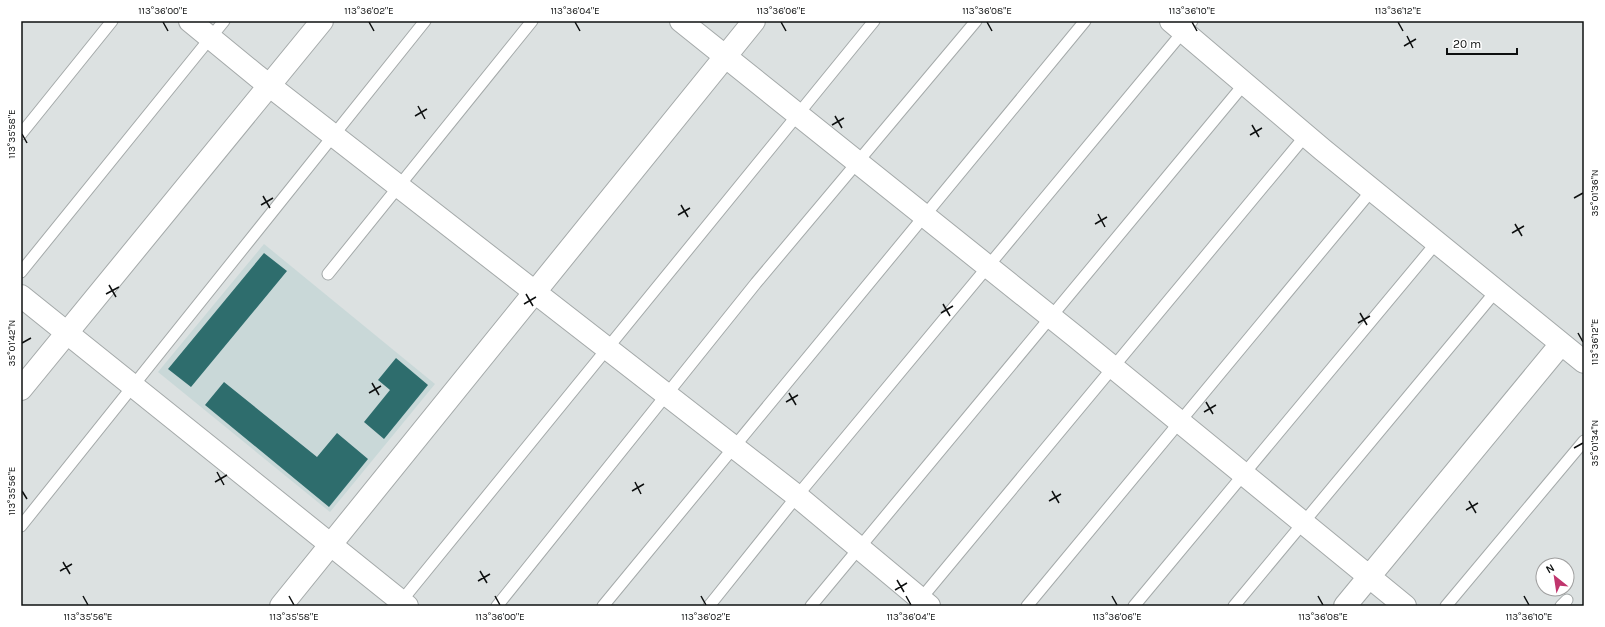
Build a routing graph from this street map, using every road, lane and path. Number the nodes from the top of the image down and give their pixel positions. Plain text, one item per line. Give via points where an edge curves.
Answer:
1 (112, 21) edge
2 (190, 21) edge
3 (224, 21) edge
4 (322, 21) edge
5 (424, 21) edge
6 (532, 21) edge
7 (681, 21) edge
8 (754, 21) edge
9 (874, 21) edge
10 (976, 21) edge
11 (1085, 21) edge
12 (1182, 25) edge
13 (210, 38) junction
14 (726, 56) junction
15 (1245, 83) junction
16 (269, 85) junction
17 (798, 114) junction
18 (21, 134) edge
19 (334, 135) junction
20 (1306, 135) junction
21 (858, 162) junction
22 (399, 186) junction
23 (1372, 190) junction
24 (925, 216) junction
25 (1437, 242) junction
26 (988, 266) junction
27 (21, 272) edge
28 (328, 274) dead end
29 (1496, 291) junction
30 (535, 292) junction
31 (21, 296) edge
32 (1051, 317) junction
33 (67, 333) junction
34 (1561, 344) junction
35 (607, 348) junction
36 (1584, 362) edge
37 (1113, 367) junction
38 (133, 386) junction
39 (21, 389) edge
40 (667, 395) junction
41 (1180, 422) junction
42 (1584, 441) edge
43 (734, 447) junction
44 (1244, 474) junction
45 (797, 496) junction
46 (1303, 523) junction
47 (21, 526) edge
48 (331, 544) junction
49 (859, 548) junction
50 (1369, 577) junction
51 (402, 604) edge
52 (921, 604) edge
53 (281, 606) edge
54 (497, 606) edge
55 (603, 606) edge
56 (709, 606) edge
57 (811, 606) edge
58 (1027, 606) edge
59 (1134, 606) edge
60 (1234, 606) edge
61 (1345, 606) edge
62 (1404, 606) edge
63 (1446, 606) edge

1 - 18 lane
2 - 13 street
3 - 13 lane
4 - 16 street
5 - 19 lane
6 - 22 lane
7 - 14 street
8 - 14 street
9 - 17 lane
10 - 21 lane
11 - 24 lane
12 - 15 street
12 - 26 lane
13 - 16 street
13 - 27 lane
14 - 17 street
14 - 30 street
15 - 20 street
15 - 32 lane
16 - 19 street
16 - 33 street
17 - 21 street
17 - 35 lane
19 - 22 street
19 - 38 lane
20 - 23 street
20 - 37 lane
21 - 24 street
21 - 40 lane via 756,283
22 - 28 lane
22 - 30 street
23 - 25 street
23 - 41 lane
24 - 26 street
24 - 43 lane
25 - 29 street
25 - 44 lane
26 - 32 street
26 - 45 lane
29 - 34 street
29 - 46 lane
30 - 35 street
30 - 48 street
31 - 33 street
32 - 37 street
32 - 49 lane
33 - 38 street
33 - 39 street
34 - 36 street
34 - 50 street
35 - 40 street
35 - 51 lane
37 - 41 street
37 - 52 lane
38 - 47 lane
38 - 48 street
40 - 43 street
40 - 54 lane
41 - 44 street
41 - 58 lane
42 - 63 lane
43 - 45 street
43 - 55 lane
44 - 46 street
44 - 59 lane
45 - 49 street
45 - 56 lane
46 - 50 street
46 - 60 lane
48 - 51 street
48 - 53 street
49 - 52 street
49 - 57 lane
50 - 61 street
50 - 62 street

